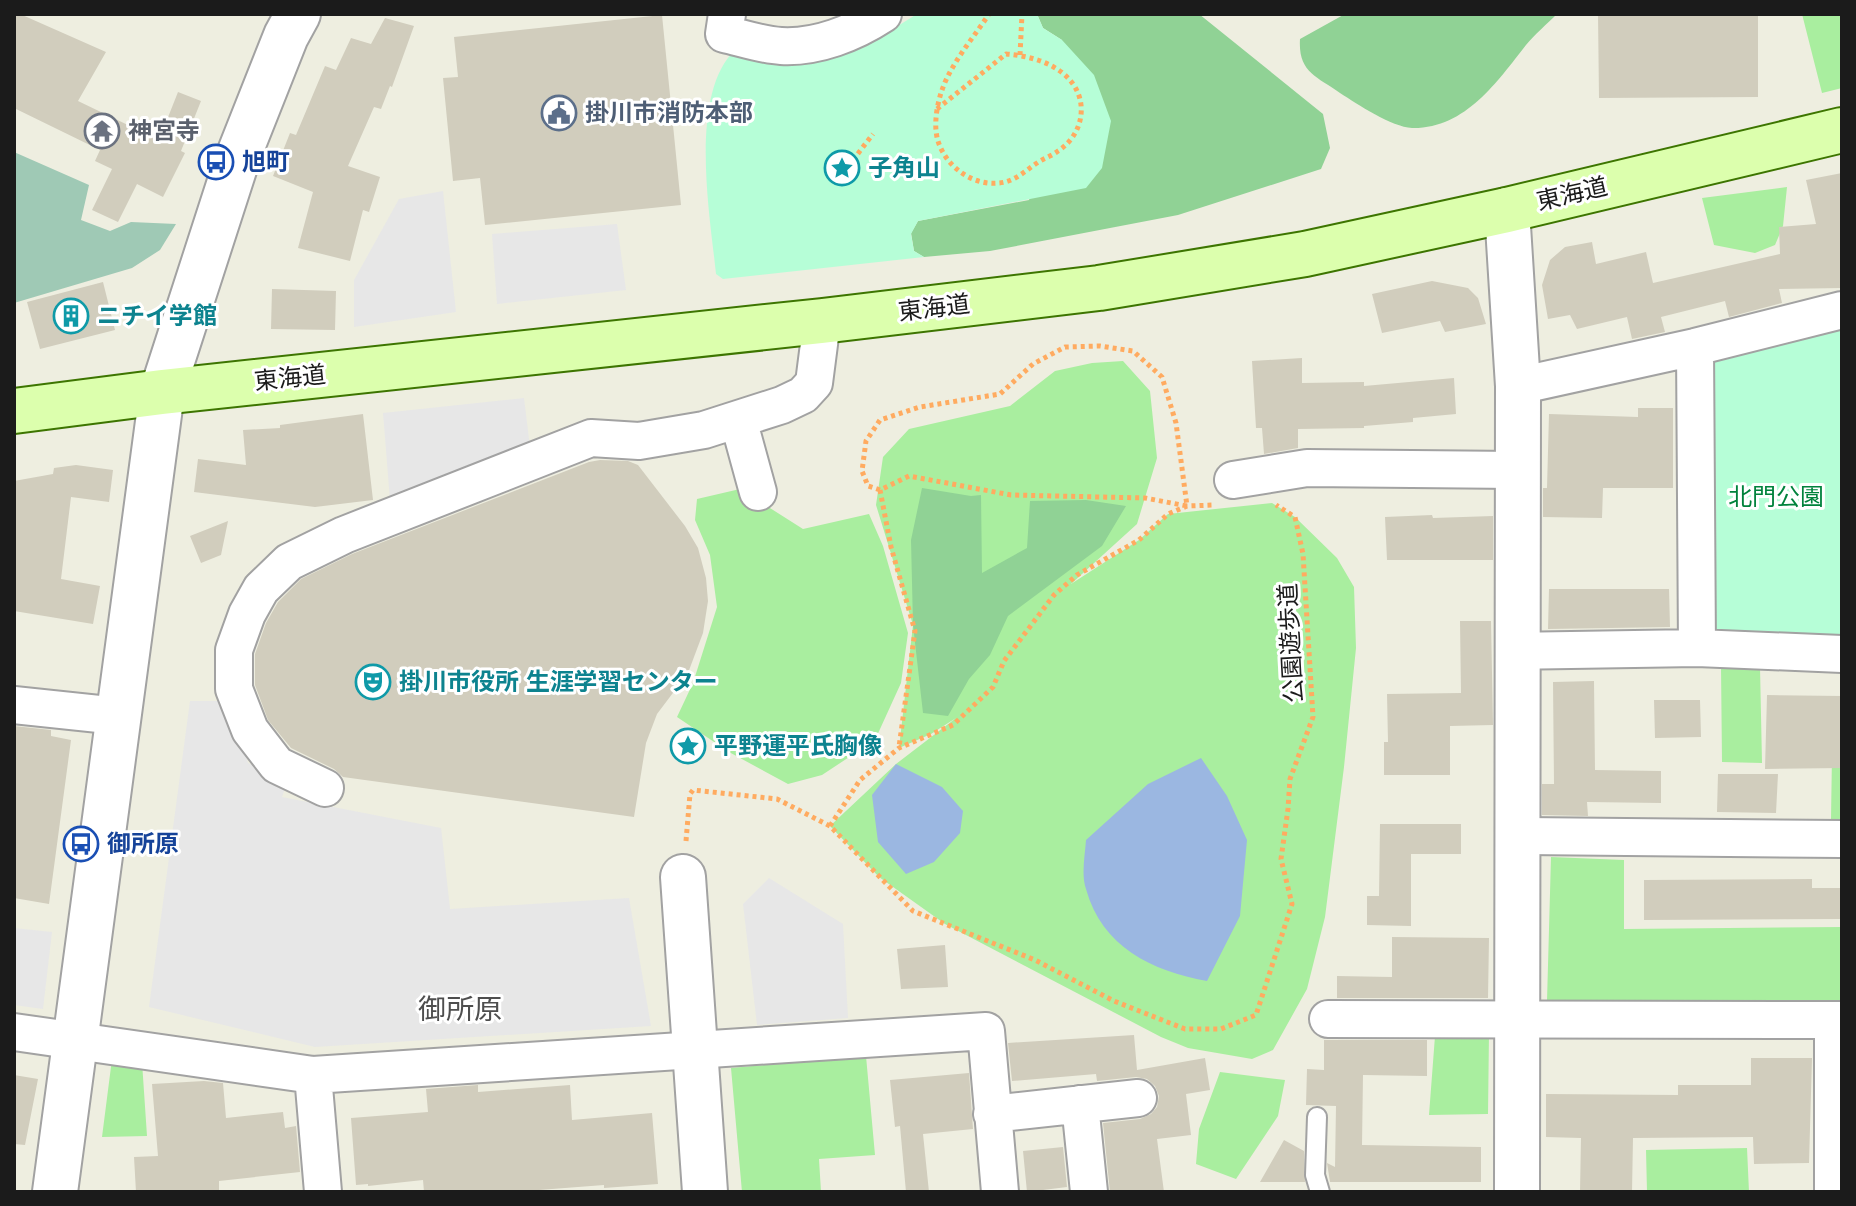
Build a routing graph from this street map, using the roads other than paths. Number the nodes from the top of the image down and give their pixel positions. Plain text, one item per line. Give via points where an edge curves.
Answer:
1 (298, 14) edge
2 (727, 14) edge
3 (883, 14) edge
4 (1842, 130) edge
5 (1507, 210) junction
6 (1842, 310) edge
7 (822, 321) junction
8 (1695, 347) junction
9 (1518, 386) junction
10 (162, 392) junction
11 (14, 411) edge
12 (738, 419) junction
13 (1517, 470) junction
14 (758, 492) dead end
15 (1224, 492) road end
16 (1697, 648) junction
17 (1516, 651) junction
18 (1842, 654) edge
19 (14, 705) edge
20 (118, 716) junction
21 (325, 788) dead end
22 (1517, 836) junction
23 (1842, 839) edge
24 (683, 877) road end
25 (1328, 1019) dead end
26 (1517, 1019) junction
27 (1838, 1020) edge
28 (14, 1032) edge
29 (76, 1041) junction
30 (695, 1050) junction
31 (313, 1075) junction
32 (1138, 1098) dead end
33 (1080, 1104) junction
34 (992, 1114) junction
35 (1317, 1117) dead end
36 (55, 1192) edge
37 (323, 1192) edge
38 (705, 1192) edge
39 (1000, 1192) edge
40 (1089, 1192) edge
41 (1320, 1192) edge
42 (1517, 1192) edge
43 (1833, 1192) edge

1 - 10 street via 238,157
2 - 3 street via 724,34 780,46 836,37
4 - 5 main road, 東海道
5 - 7 main road, 東海道 via 1305,254 1099,288
5 - 9 street
6 - 8 street
7 - 10 main road, 東海道
7 - 12 street via 814,383 782,405
8 - 9 street
8 - 16 street
9 - 13 street
10 - 11 main road, 東海道
10 - 20 street
12 - 14 street
12 - 21 street via 639,441 591,438 344,535 289,562 261,589 247,614 234,650 234,689 250,730 277,765
13 - 15 street via 1307,468
13 - 17 street
16 - 17 street
16 - 18 street
17 - 22 street
19 - 20 street
20 - 29 street
22 - 23 street
22 - 26 street
24 - 30 street
25 - 26 street
26 - 27 street
26 - 42 street
27 - 43 street
28 - 29 street
29 - 31 street
29 - 36 street
30 - 31 street
30 - 34 street via 986,1031
30 - 38 street
31 - 37 street
32 - 33 street
33 - 34 street
33 - 40 street
34 - 39 street
35 - 41 lane via 1315,1175

